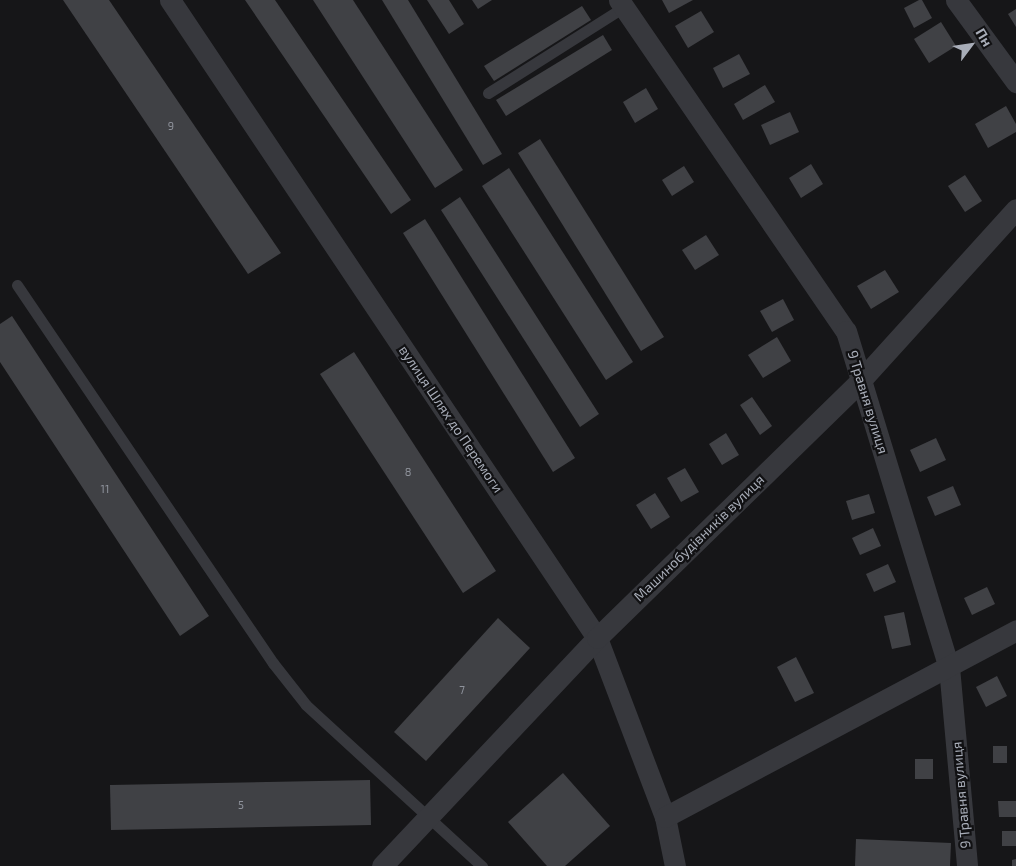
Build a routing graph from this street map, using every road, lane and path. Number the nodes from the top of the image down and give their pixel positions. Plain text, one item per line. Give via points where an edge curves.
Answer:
1 (170, 0) edge
2 (956, 0) edge
3 (621, 4) edge
4 (1016, 82) edge
5 (488, 93) dead end
6 (1016, 209) edge
7 (17, 285) dead end
8 (862, 379) junction
9 (1016, 630) edge
10 (597, 638) junction
11 (949, 667) junction
12 (429, 817) junction
13 (666, 817) junction
14 (382, 866) edge
15 (482, 866) edge
16 (675, 866) edge
17 (967, 866) edge

1 - 10 street, вулиця Шлях до Перемоги
2 - 4 street
3 - 5 lane
3 - 8 street, 9 Травня вулиця via 846,331
6 - 8 street, Машинобудівників вулиця
7 - 12 lane via 273,663 306,705
8 - 10 street, Машинобудівників вулиця
8 - 11 street, 9 Травня вулиця
9 - 11 street
10 - 12 street, Машинобудівників вулиця
10 - 13 street, вулиця Шлях до Перемоги
11 - 13 street
11 - 17 street, 9 Травня вулиця
12 - 14 street, Машинобудівників вулиця
12 - 15 lane
13 - 16 street, вулиця Шлях до Перемоги

